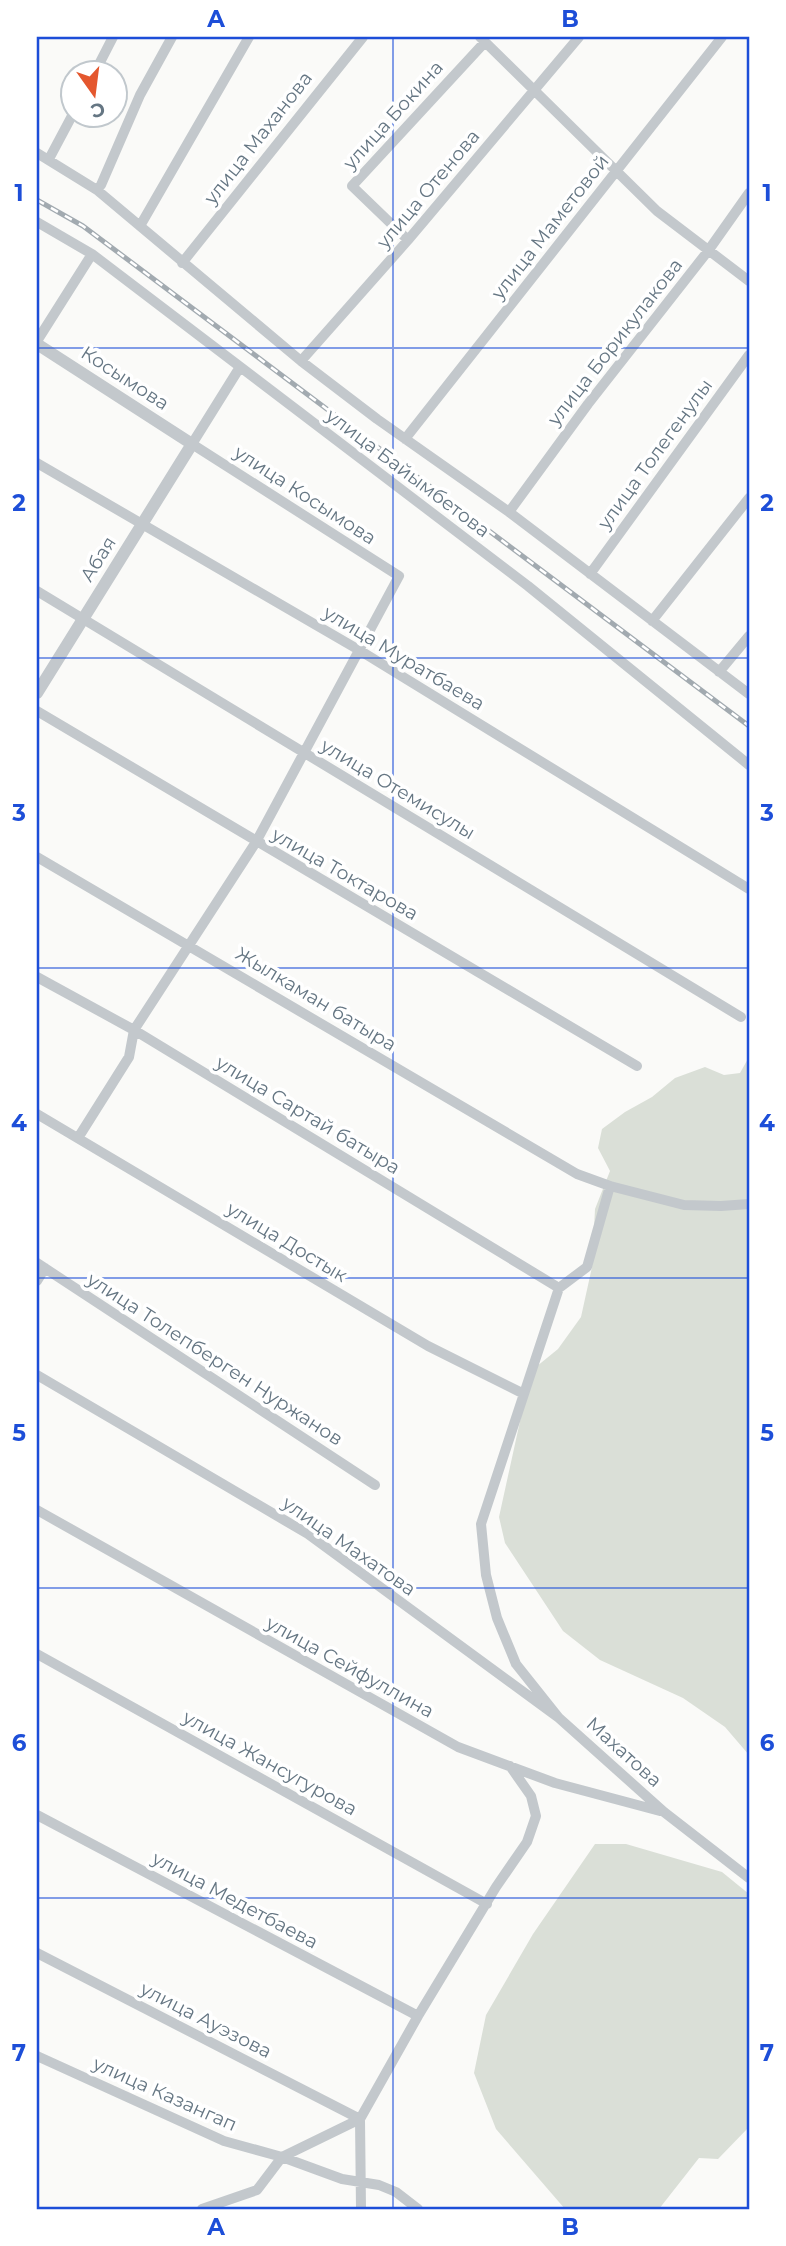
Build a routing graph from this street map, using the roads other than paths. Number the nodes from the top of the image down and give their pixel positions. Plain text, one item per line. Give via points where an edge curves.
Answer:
1 (113, 37) edge
2 (172, 37) edge
3 (250, 37) edge
4 (363, 37) edge
5 (579, 37) edge
6 (722, 37) edge
7 (482, 39) edge
8 (101, 60) edge
9 (534, 90) junction
10 (64, 130) edge
11 (37, 153) edge
12 (49, 159) junction
13 (616, 172) junction
14 (97, 190) junction
15 (749, 193) edge
16 (37, 222) edge
17 (140, 226) junction
18 (408, 240) junction
19 (708, 251) junction
20 (92, 254) junction
21 (182, 263) junction
22 (749, 281) edge
23 (37, 342) edge
24 (749, 355) edge
25 (301, 361) junction
26 (240, 367) junction
27 (405, 439) junction
28 (192, 444) junction
29 (37, 463) edge
30 (749, 498) edge
31 (509, 512) junction
32 (142, 524) junction
33 (590, 574) junction
34 (37, 591) edge
35 (84, 618) junction
36 (652, 621) junction
37 (749, 636) edge
38 (359, 650) junction
39 (719, 672) junction
40 (37, 693) edge
41 (749, 694) edge
42 (37, 711) edge
43 (303, 753) junction
44 (749, 765) edge
45 (256, 842) junction
46 (37, 856) edge
47 (749, 889) edge
48 (191, 945) junction
49 (37, 977) edge
50 (741, 1017) dead end
51 (134, 1030) junction
52 (637, 1066) dead end
53 (37, 1114) edge
54 (78, 1138) junction
55 (610, 1186) junction
56 (749, 1204) edge
57 (41, 1265) edge
58 (37, 1282) edge
59 (559, 1288) junction
60 (37, 1376) edge
61 (524, 1394) junction
62 (375, 1485) dead end
63 (37, 1510) edge
64 (37, 1654) edge
65 (559, 1718) junction
66 (510, 1766) junction
67 (664, 1812) junction
68 (37, 1815) edge
69 (749, 1878) edge
70 (487, 1904) junction
71 (37, 1952) edge
72 (418, 2016) junction
73 (37, 2056) edge
74 (360, 2119) junction
75 (282, 2157) junction
76 (362, 2181) junction
77 (202, 2209) edge
78 (361, 2209) edge
79 (418, 2209) edge

1 - 8 street
2 - 14 street
3 - 17 street
4 - 21 street, улица Маханова
5 - 9 street, улица Отенова
6 - 13 street, улица Маметовой
7 - 9 street
7 - 18 street, улица Бокина via 352,186
9 - 13 street
9 - 18 street, улица Отенова
10 - 12 street
11 - 12 street
12 - 14 street
13 - 19 street
13 - 27 street, улица Маметовой
14 - 17 street
15 - 19 street, улица Борикулакова
16 - 20 street, улица Байымбетова
17 - 21 street
18 - 25 street, улица Отенова
19 - 22 street
19 - 31 street, улица Борикулакова
20 - 23 street
20 - 26 street, улица Байымбетова
21 - 25 street
23 - 28 street, Косымова
24 - 33 street, улица Толегенулы
25 - 27 street
26 - 28 street
26 - 44 street, улица Байымбетова via 528,586
27 - 31 street
28 - 32 street, Абая
28 - 38 street, улица Косымова via 399,576
29 - 32 street, улица Муратбаева
30 - 36 street
31 - 33 street
32 - 35 street, Абая
32 - 38 street, улица Муратбаева
33 - 36 street
34 - 35 street, улица Отемисулы
35 - 40 street, Абая
35 - 43 street, улица Отемисулы
36 - 39 street
37 - 39 street
38 - 43 street
38 - 47 street, улица Муратбаева
39 - 41 street
42 - 45 street, улица Токтарова
43 - 45 street
43 - 50 street, улица Отемисулы
45 - 48 street
45 - 52 street, улица Токтарова
46 - 48 street, Жылкаман батыра
48 - 51 street
48 - 55 street, Жылкаман батыра via 577,1174
49 - 51 street, улица Сартай батыра
51 - 54 street via 129,1057
51 - 59 street, улица Сартай батыра
53 - 54 street, улица Достык
54 - 61 street, улица Достык via 428,1346
55 - 56 street, Жылкаман батыра via 684,1205
55 - 59 street via 587,1267
57 - 58 street
57 - 62 street, улица Толепберген Нуржанов
59 - 61 street
60 - 65 street, улица Махатова via 307,1534
61 - 65 street via 481,1524 486,1575 516,1664
63 - 66 street, улица Сейфуллина via 458,1747
64 - 70 street, улица Жансугурова
65 - 67 street, Махатова
66 - 67 street, улица Сейфуллина
66 - 70 street via 531,1796 536,1816 527,1842
67 - 69 street, Махатова
68 - 72 street, улица Медетбаева
70 - 72 street
71 - 74 street, улица Ауэзова
72 - 74 street
73 - 75 street, улица Казангап via 224,2141
74 - 75 street
74 - 76 street
75 - 76 street, улица Казангап via 342,2179
75 - 77 street via 257,2190
76 - 78 street
76 - 79 street, улица Казангап via 396,2192

